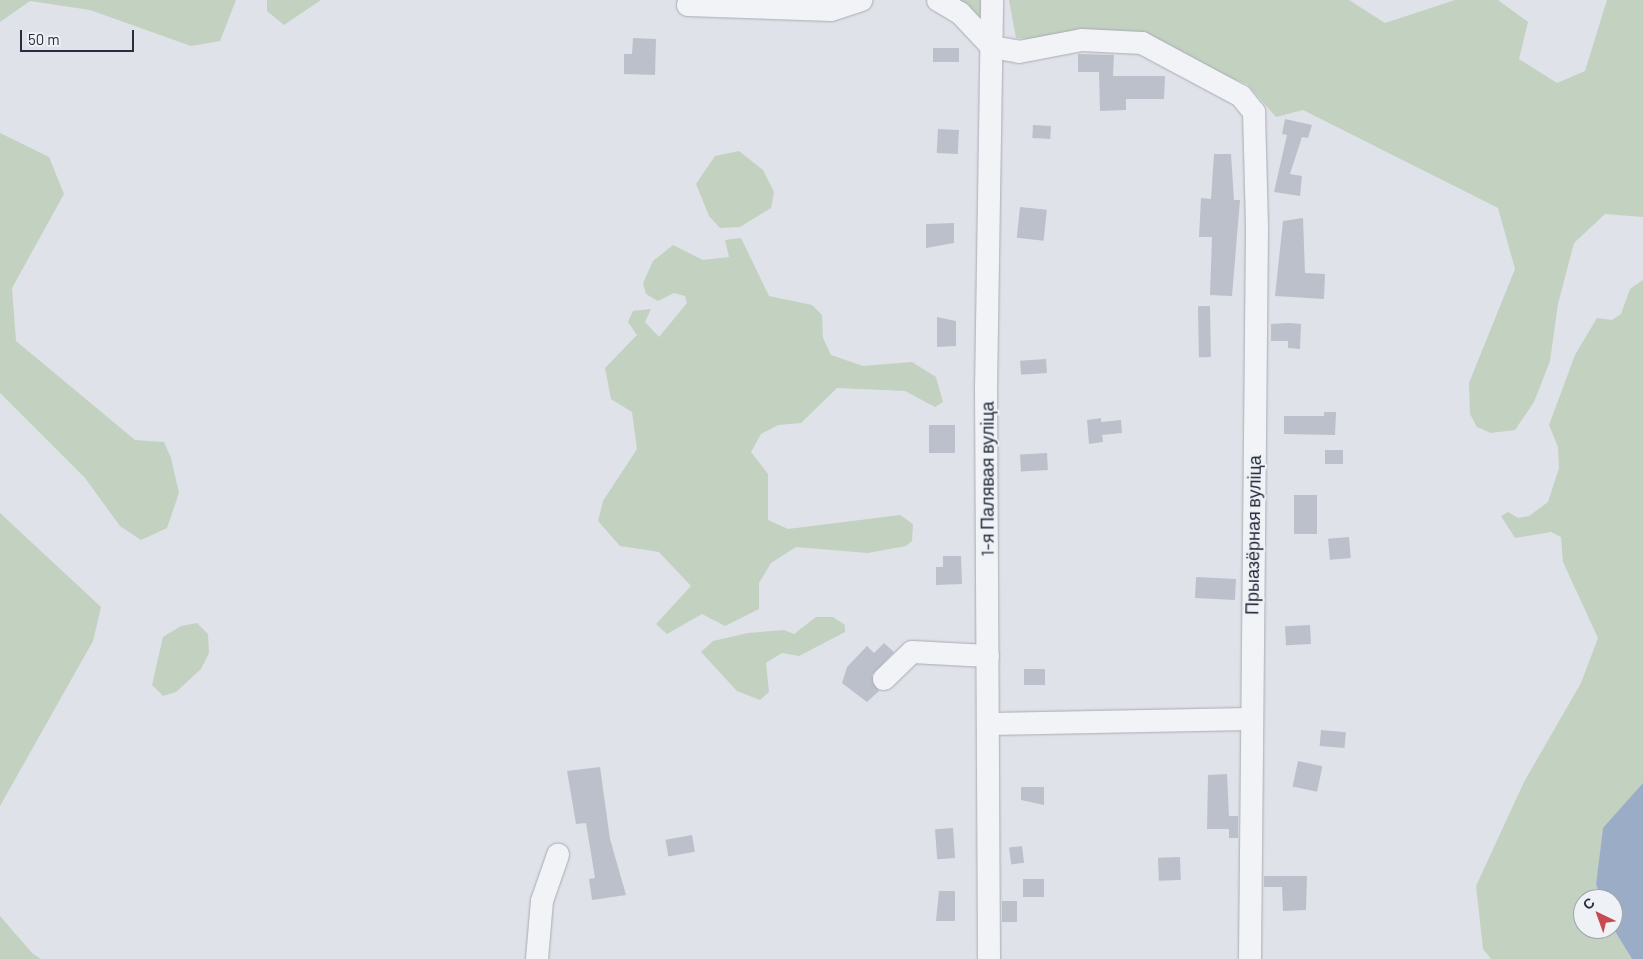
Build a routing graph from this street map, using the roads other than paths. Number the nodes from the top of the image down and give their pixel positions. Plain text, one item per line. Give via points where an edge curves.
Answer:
1 (861, 0) edge
2 (938, 0) edge
3 (992, 0) edge
4 (688, 5) dead end
5 (992, 47) junction
6 (988, 656) junction
7 (884, 679) dead end
8 (1251, 719) junction
9 (989, 724) junction
10 (558, 854) dead end
11 (538, 959) edge
12 (989, 959) edge
13 (1250, 959) edge

1 - 4 street via 831,10
2 - 5 street via 960,13
3 - 5 street, 1-я Палявая вуліца
5 - 6 street, 1-я Палявая вуліца via 986,389
5 - 8 street, Прыазёрная вуліца via 1020,52 1082,40 1142,43 1241,96 1254,112 1257,229
6 - 7 street via 912,652
6 - 9 street, 1-я Палявая вуліца
8 - 9 street
8 - 13 street, Прыазёрная вуліца
9 - 12 street, 1-я Палявая вуліца
10 - 11 street via 542,901

